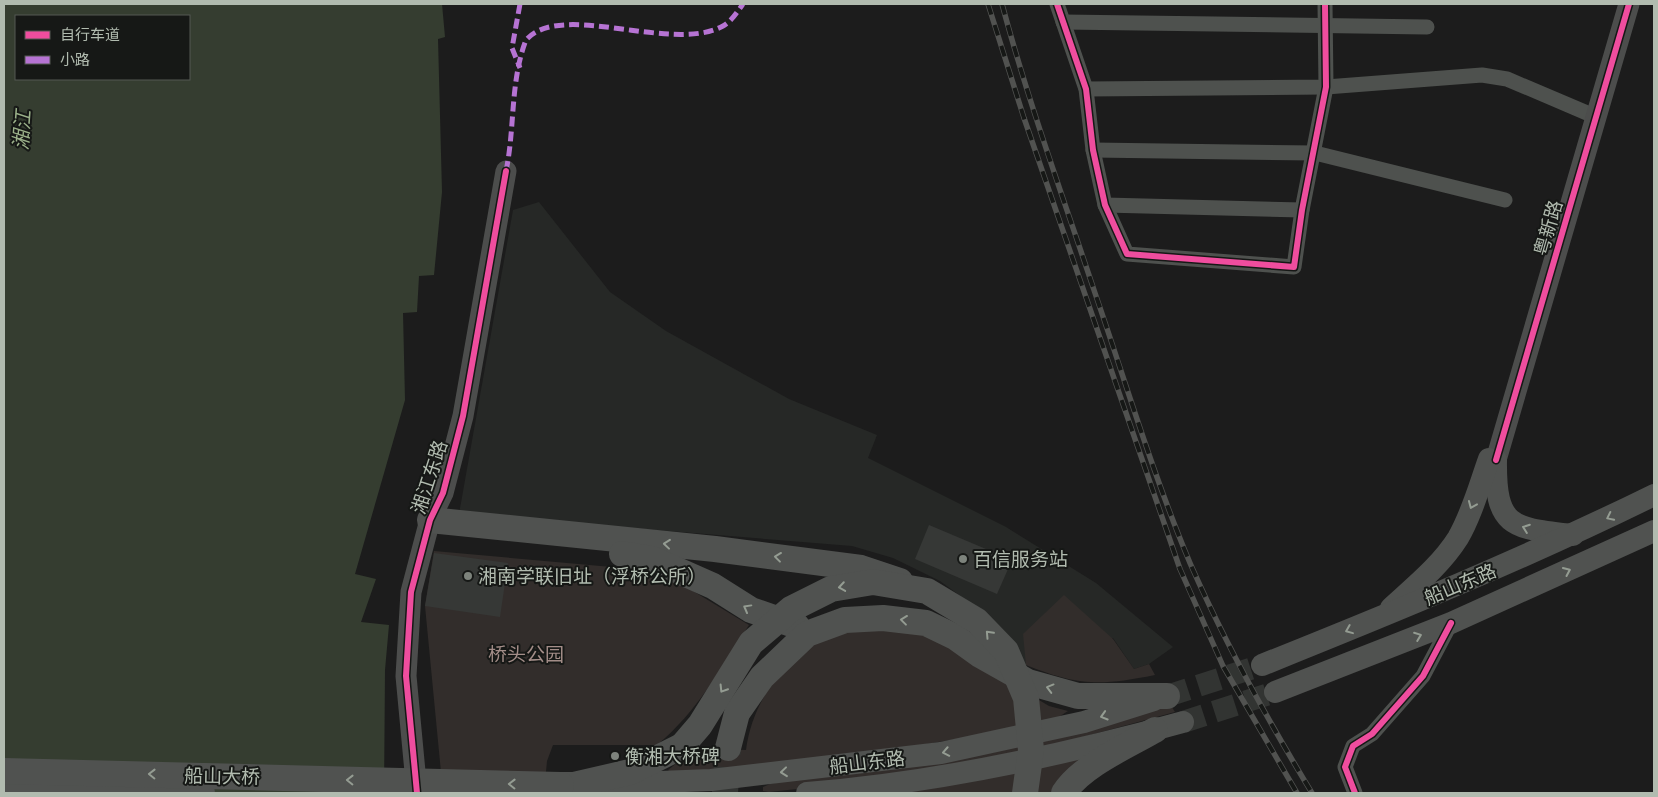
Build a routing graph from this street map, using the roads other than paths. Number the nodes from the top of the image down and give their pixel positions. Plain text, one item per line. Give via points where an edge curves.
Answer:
1 (1057, 4) edge
2 (1325, 4) edge
3 (1619, 4) edge
4 (1629, 4) edge
5 (1063, 22) junction
6 (1326, 26) junction
7 (1427, 27) dead end
8 (1326, 87) junction
9 (1086, 89) junction
10 (1587, 113) junction
11 (1093, 150) junction
12 (1314, 153) junction
13 (506, 171) dead end
14 (1505, 200) dead end
15 (1104, 205) junction
16 (1302, 210) junction
17 (1492, 459) junction
18 (1654, 495) edge
19 (430, 520) junction
20 (474, 524) junction
21 (1654, 531) edge
22 (1574, 535) junction
23 (927, 591) junction
24 (1381, 617) junction
25 (845, 620) junction
26 (1451, 623) junction
27 (1262, 665) tunnel mouth
28 (1274, 692) tunnel mouth
29 (1167, 696) joint
30 (1183, 722) tunnel mouth
31 (1155, 730) junction
32 (728, 748) tunnel mouth
33 (4, 771) edge
34 (568, 785) junction
35 (4, 788) edge
36 (202, 793) edge
37 (417, 793) edge
38 (807, 793) edge
39 (1025, 793) edge
40 (1064, 793) edge
41 (1355, 793) edge

1 - 5 street
2 - 6 street
3 - 10 street, 粤新路
4 - 17 street, 粤新路
5 - 6 street
5 - 9 street
6 - 7 street
6 - 8 street
8 - 9 street
8 - 10 street via 1482,75 1507,79
8 - 12 street
9 - 11 street
10 - 17 street, 粤新路
11 - 12 street
11 - 15 street
12 - 14 street
12 - 16 street
13 - 19 street, 湘江东路 via 463,416 442,493
15 - 16 street
15 - 16 street via 1127,254 1294,267
22 -> 17 main road via 1530,530 1513,523 1498,498
17 -> 24 main road via 1458,538 1428,574
18 -> 22 main road, 船山东路
19 - 20 highway
19 - 37 street, 湘江东路 via 411,592 406,676
23 -> 20 highway, bridge via 861,568
25 -> 20 highway via 796,626 751,610 713,586 652,559 549,542
26 -> 21 main road, 船山东路
22 - 24 main road, 船山东路
23 -> 34 highway, 船山大桥, bridge via 873,582 831,589 791,609 752,643 700,725 682,746 630,772
39 -> 23 highway, bridge via 1031,750 1026,698 1006,651 977,621
24 -> 27 main road, 船山东路
29 -> 25 highway via 1078,696 1028,682 926,623 883,618
25 - 32 highway via 807,634 762,677 737,713
28 -> 26 main road, 船山东路
26 - 41 street via 1423,676 1372,734 1353,746 1345,767
29 -> 34 main road, 船山东路 via 1084,722 940,753 711,780
30 - 31 main road, 船山东路
31 - 38 main road, 船山东路 via 980,770 865,789
31 - 40 highway via 1099,762
34 -> 33 highway, 船山大桥, bridge
35 - 36 highway, 船山大桥

